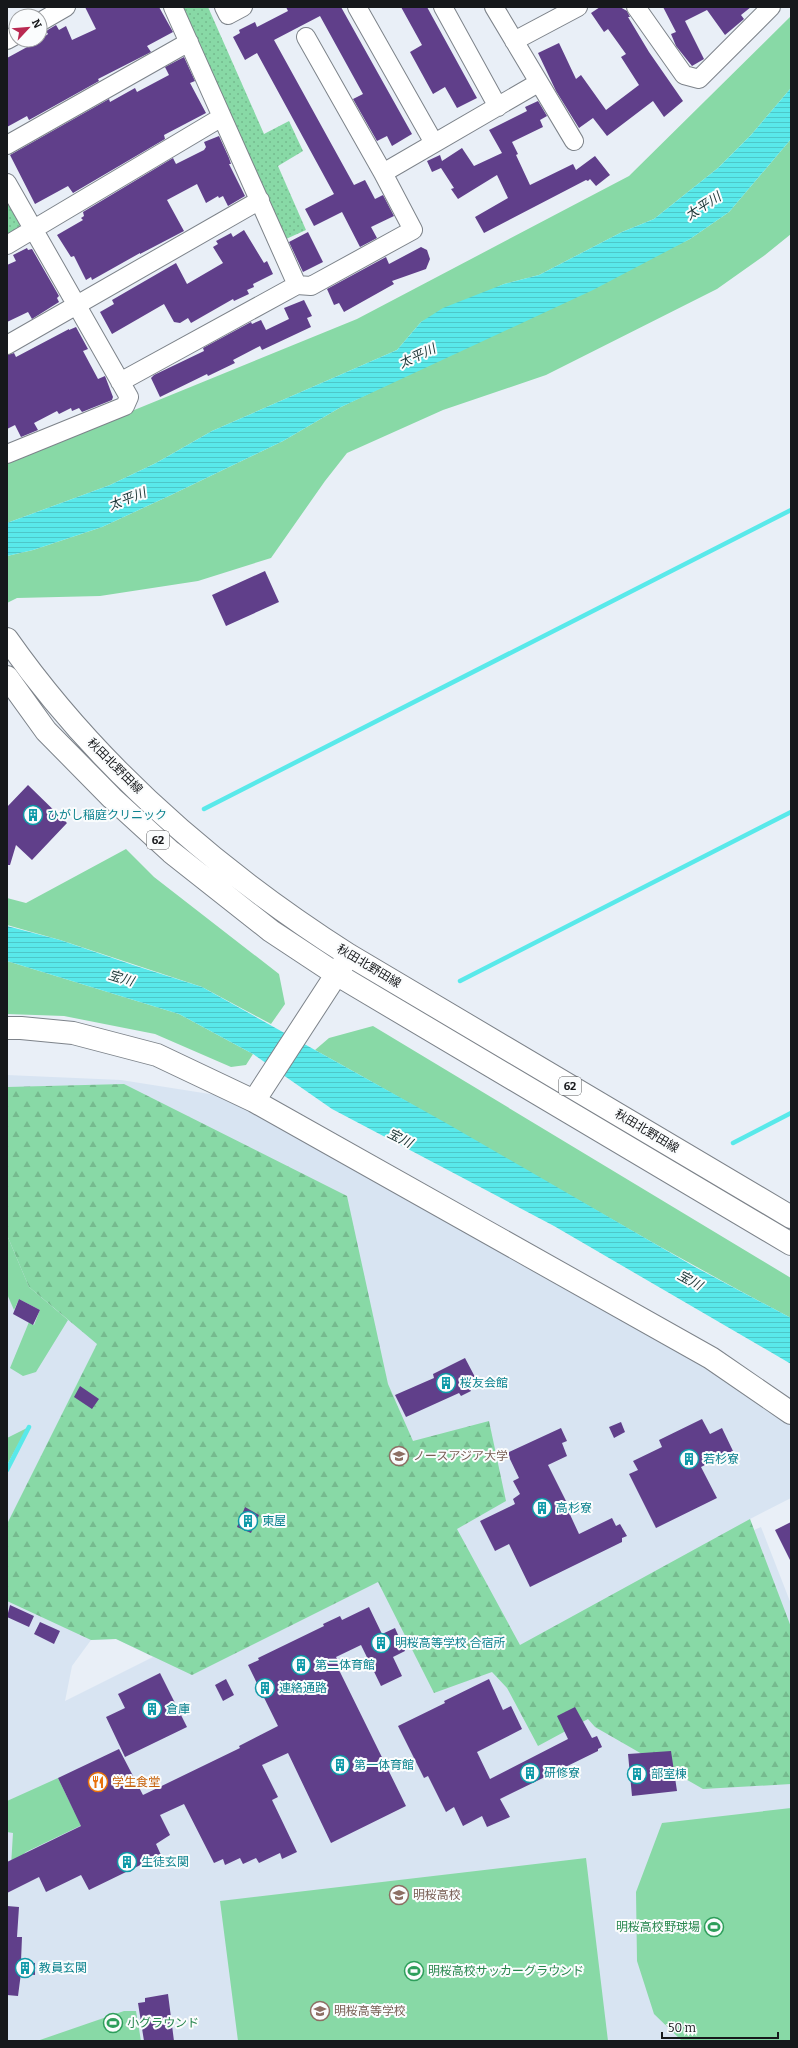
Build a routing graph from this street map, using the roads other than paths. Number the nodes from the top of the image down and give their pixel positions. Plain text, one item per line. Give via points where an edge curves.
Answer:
1 (66, 7) edge
2 (173, 7) edge
3 (224, 7) edge
4 (243, 7) edge
5 (357, 7) edge
6 (443, 7) edge
7 (494, 7) edge
8 (578, 7) edge
9 (636, 7) edge
10 (762, 10) edge
11 (48, 17) edge
12 (306, 37) dead end
13 (514, 41) junction
14 (189, 42) junction
15 (538, 83) junction
16 (498, 107) junction
17 (222, 117) junction
18 (574, 141) dead end
19 (434, 143) junction
20 (7, 145) edge
21 (383, 173) junction
22 (7, 183) edge
23 (260, 200) junction
24 (34, 231) junction
25 (7, 246) edge
26 (297, 285) junction
27 (77, 305) junction
28 (7, 345) edge
29 (120, 382) junction
30 (7, 454) edge
31 (7, 639) edge
32 (7, 677) edge
33 (349, 955) junction
34 (336, 974) junction
35 (7, 1028) edge
36 (254, 1102) junction
37 (791, 1217) edge
38 (791, 1244) edge
39 (791, 1413) edge

1 - 11 street
2 - 14 street
3 - 4 street via 228,15
5 - 19 street
6 - 16 street
7 - 13 street
8 - 13 street
9 - 10 street via 684,75 699,79
12 - 21 street
13 - 15 street
14 - 17 street
14 - 20 street
15 - 16 street
15 - 18 street
16 - 19 street
17 - 23 street
17 - 24 street
19 - 21 street
21 - 26 street via 413,230 311,286
22 - 24 street
23 - 26 street
23 - 27 street
24 - 25 street
24 - 27 street
26 - 29 street
27 - 28 street
27 - 29 street
29 - 30 street via 129,397 124,406
31 - 33 main road, 秋田北野田線 / 62 via 66,716 127,780 196,842 286,914
32 - 34 main road, 秋田北野田線 / 62 via 46,731 112,798 171,852 272,931
33 - 34 main road
33 - 37 main road, 秋田北野田線 / 62
34 - 36 main road
34 - 38 main road, 秋田北野田線 / 62
35 - 36 main road via 73,1033 158,1055
36 - 39 main road via 711,1358

